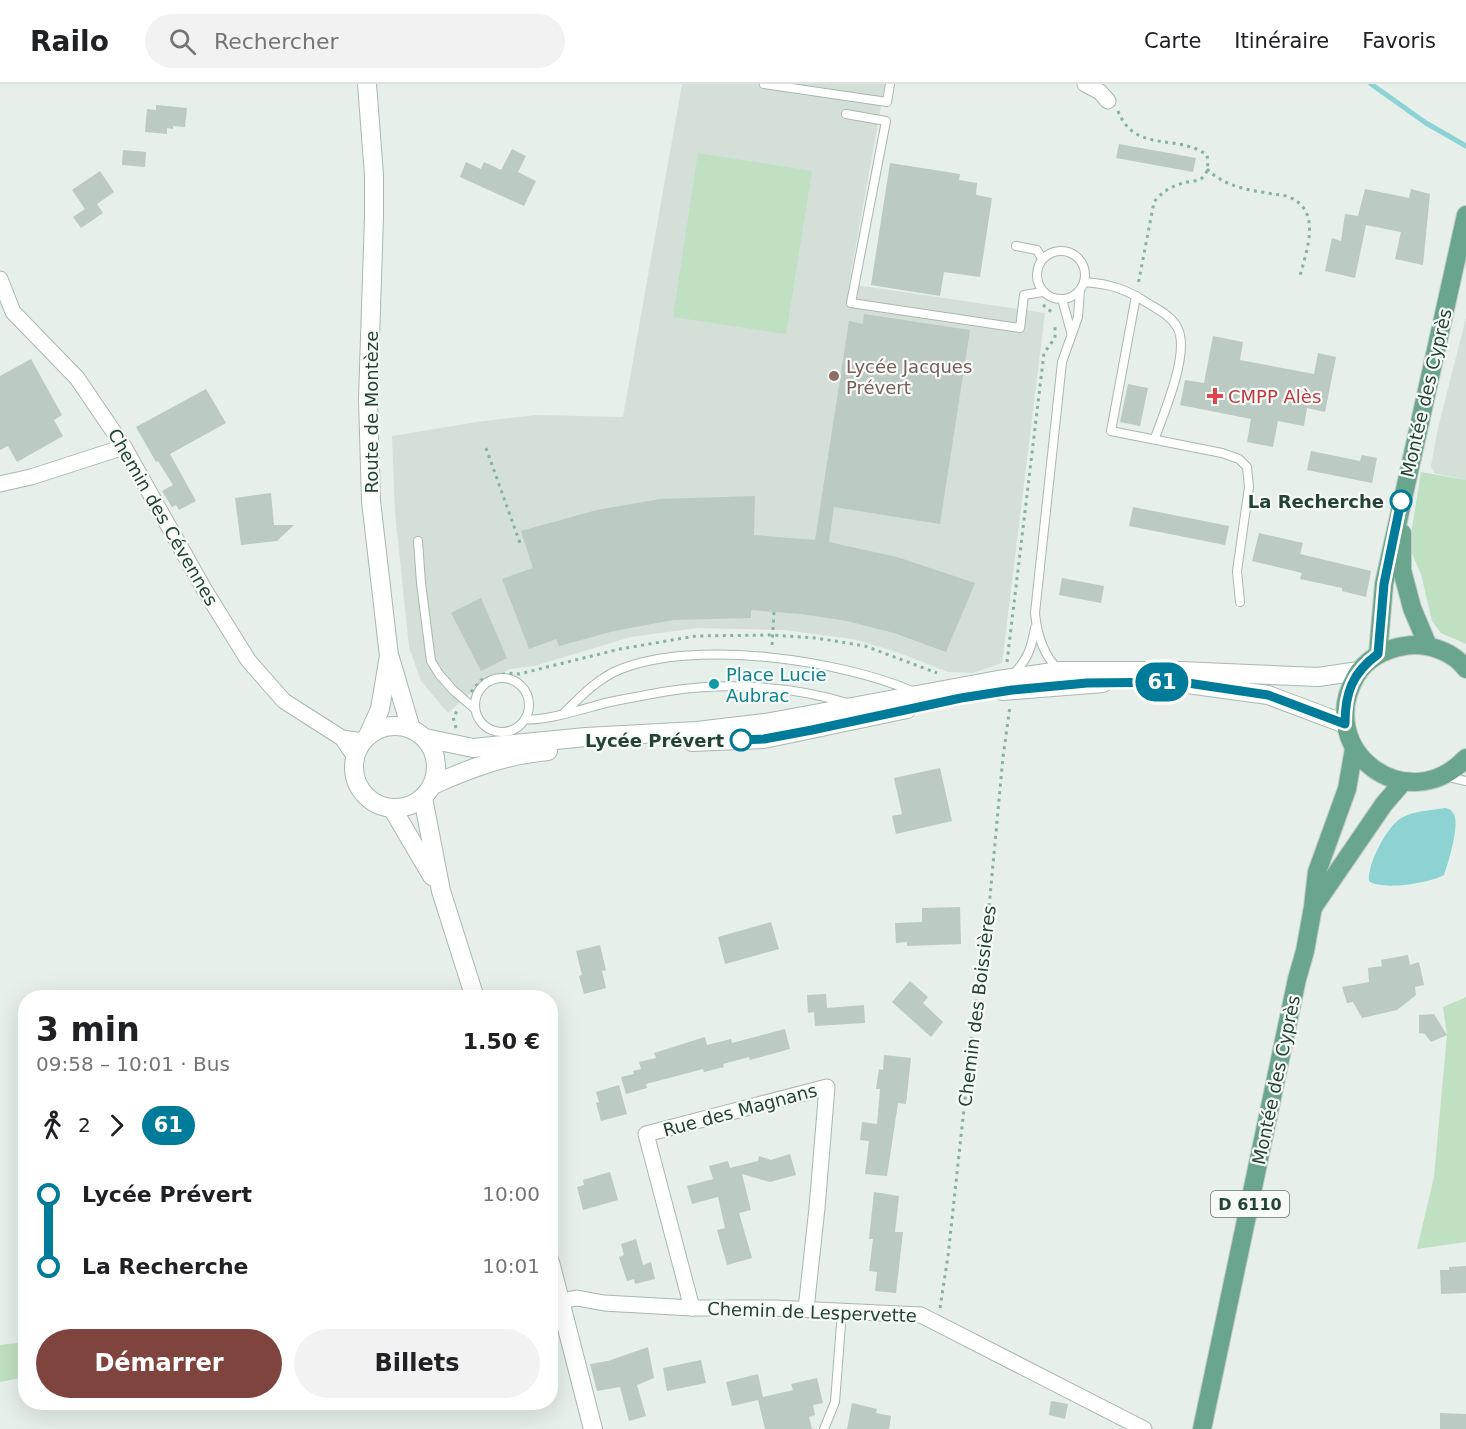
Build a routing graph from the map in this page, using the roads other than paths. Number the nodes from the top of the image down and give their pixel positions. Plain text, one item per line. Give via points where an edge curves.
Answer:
1 (367, 84) edge
2 (764, 84) edge
3 (890, 84) edge
4 (1085, 84) edge
5 (796, 86) edge
6 (1108, 101) road end
7 (846, 114) dead end
8 (1466, 215) edge
9 (1016, 246) dead end
10 (1042, 259) junction
11 (0, 279) edge
12 (1082, 286) junction
13 (1043, 292) junction
14 (1136, 296) junction
15 (1062, 299) junction
16 (1071, 334) junction
17 (1155, 438) junction
18 (124, 447) junction
19 (0, 484) edge
20 (1401, 501) junction
21 (418, 541) dead end
22 (1240, 602) dead end
23 (1036, 623) junction
24 (1428, 646) junction
25 (1378, 654) junction
26 (389, 656) junction
27 (1466, 669) edge
28 (1060, 671) junction
29 (1359, 671) junction
30 (1010, 678) junction
31 (918, 694) junction
32 (857, 706) junction
33 (475, 709) junction
34 (564, 713) junction
35 (525, 719) junction
36 (1345, 724) junction
37 (495, 731) junction
38 (418, 733) junction
39 (362, 745) junction
40 (473, 748) junction
41 (1354, 749) junction
42 (1466, 758) edge
43 (1443, 776) junction
44 (1466, 781) edge
45 (1403, 782) junction
46 (428, 792) junction
47 (392, 808) junction
48 (441, 891) junction
49 (1313, 908) junction
50 (472, 990) edge
51 (558, 1290) edge
52 (561, 1301) junction
53 (692, 1308) junction
54 (806, 1309) junction
55 (842, 1311) junction
56 (593, 1429) edge
57 (824, 1429) edge
58 (1144, 1429) edge
59 (1202, 1429) edge

1 - 26 street, Route de Montèze via 374,175 368,399 371,491
2 - 5 lane
3 - 5 lane via 887,102
4 - 6 street
7 - 13 lane via 886,121 852,303 1020,328 1024,295
8 - 20 main road, Montée des Cyprès
9 - 10 lane via 1037,250
10 - 12 lane via 1056,251 1072,254 1083,266
10 - 13 lane via 1036,272
11 - 18 street, Chemin des Cévennes via 13,312 77,378
12 - 14 lane via 1114,285
12 - 15 lane via 1075,295
12 - 16 lane via 1078,317
13 - 15 lane
14 - 17 lane via 1171,319 1182,343
14 - 17 lane via 1112,431
15 - 16 lane
16 - 23 lane via 1062,362
17 - 22 lane via 1231,456 1247,467 1249,487 1237,571
18 - 19 street
18 - 39 street, Chemin des Cévennes via 248,660 284,700 342,738
20 - 24 main road, Montée des Cyprès via 1402,570
20 - 25 main road, Montée des Cyprès via 1384,584
21 - 33 lane via 431,661 453,690
23 - 28 lane via 1049,661
23 - 30 lane via 1030,653
24 - 25 main road via 1394,647
24 - 27 main road via 1447,653
25 - 29 main road
26 - 38 street
26 - 39 street, Route de Montèze via 380,709
28 - 29 street via 1318,677
28 - 30 street
29 - 36 main road via 1347,697
30 - 31 street
30 - 36 street via 1087,683 1181,682 1268,695
30 - 46 street via 933,703 764,739 535,752 474,767
31 - 32 street
31 - 34 lane via 836,667 715,655 646,662 621,669 596,682
32 - 34 lane via 806,693 725,687 670,690
32 - 40 street via 697,731
33 - 35 lane via 485,684 503,678 520,685 529,701
33 - 37 lane via 482,723
34 - 35 lane via 536,721
35 - 37 lane via 512,730
36 - 41 main road
37 - 40 lane
38 - 39 street via 389,726 378,729
38 - 40 street
38 - 46 street via 432,748 436,760 436,773
39 - 47 street via 354,771 358,785 378,804
41 - 45 main road via 1384,776
41 - 49 main road, Montée des Cyprès / D 6110 via 1347,789 1317,873
42 - 43 main road
43 - 44 lane
43 - 45 main road via 1424,782
45 - 49 main road, Montée des Cyprès / D 6110
46 - 47 street via 403,808
46 - 48 street
47 - 48 street
48 - 50 street
49 - 59 main road, Montée des Cyprès / D 6110
51 - 52 street
52 - 53 street, Chemin de Lespervette via 577,1298
52 - 56 street
53 - 54 street, Chemin de Lespervette
53 - 54 street, Rue des Magnans via 646,1134 827,1088
54 - 55 street, Chemin de Lespervette
55 - 57 lane via 836,1402
55 - 58 street, Chemin de Lespervette via 921,1315

